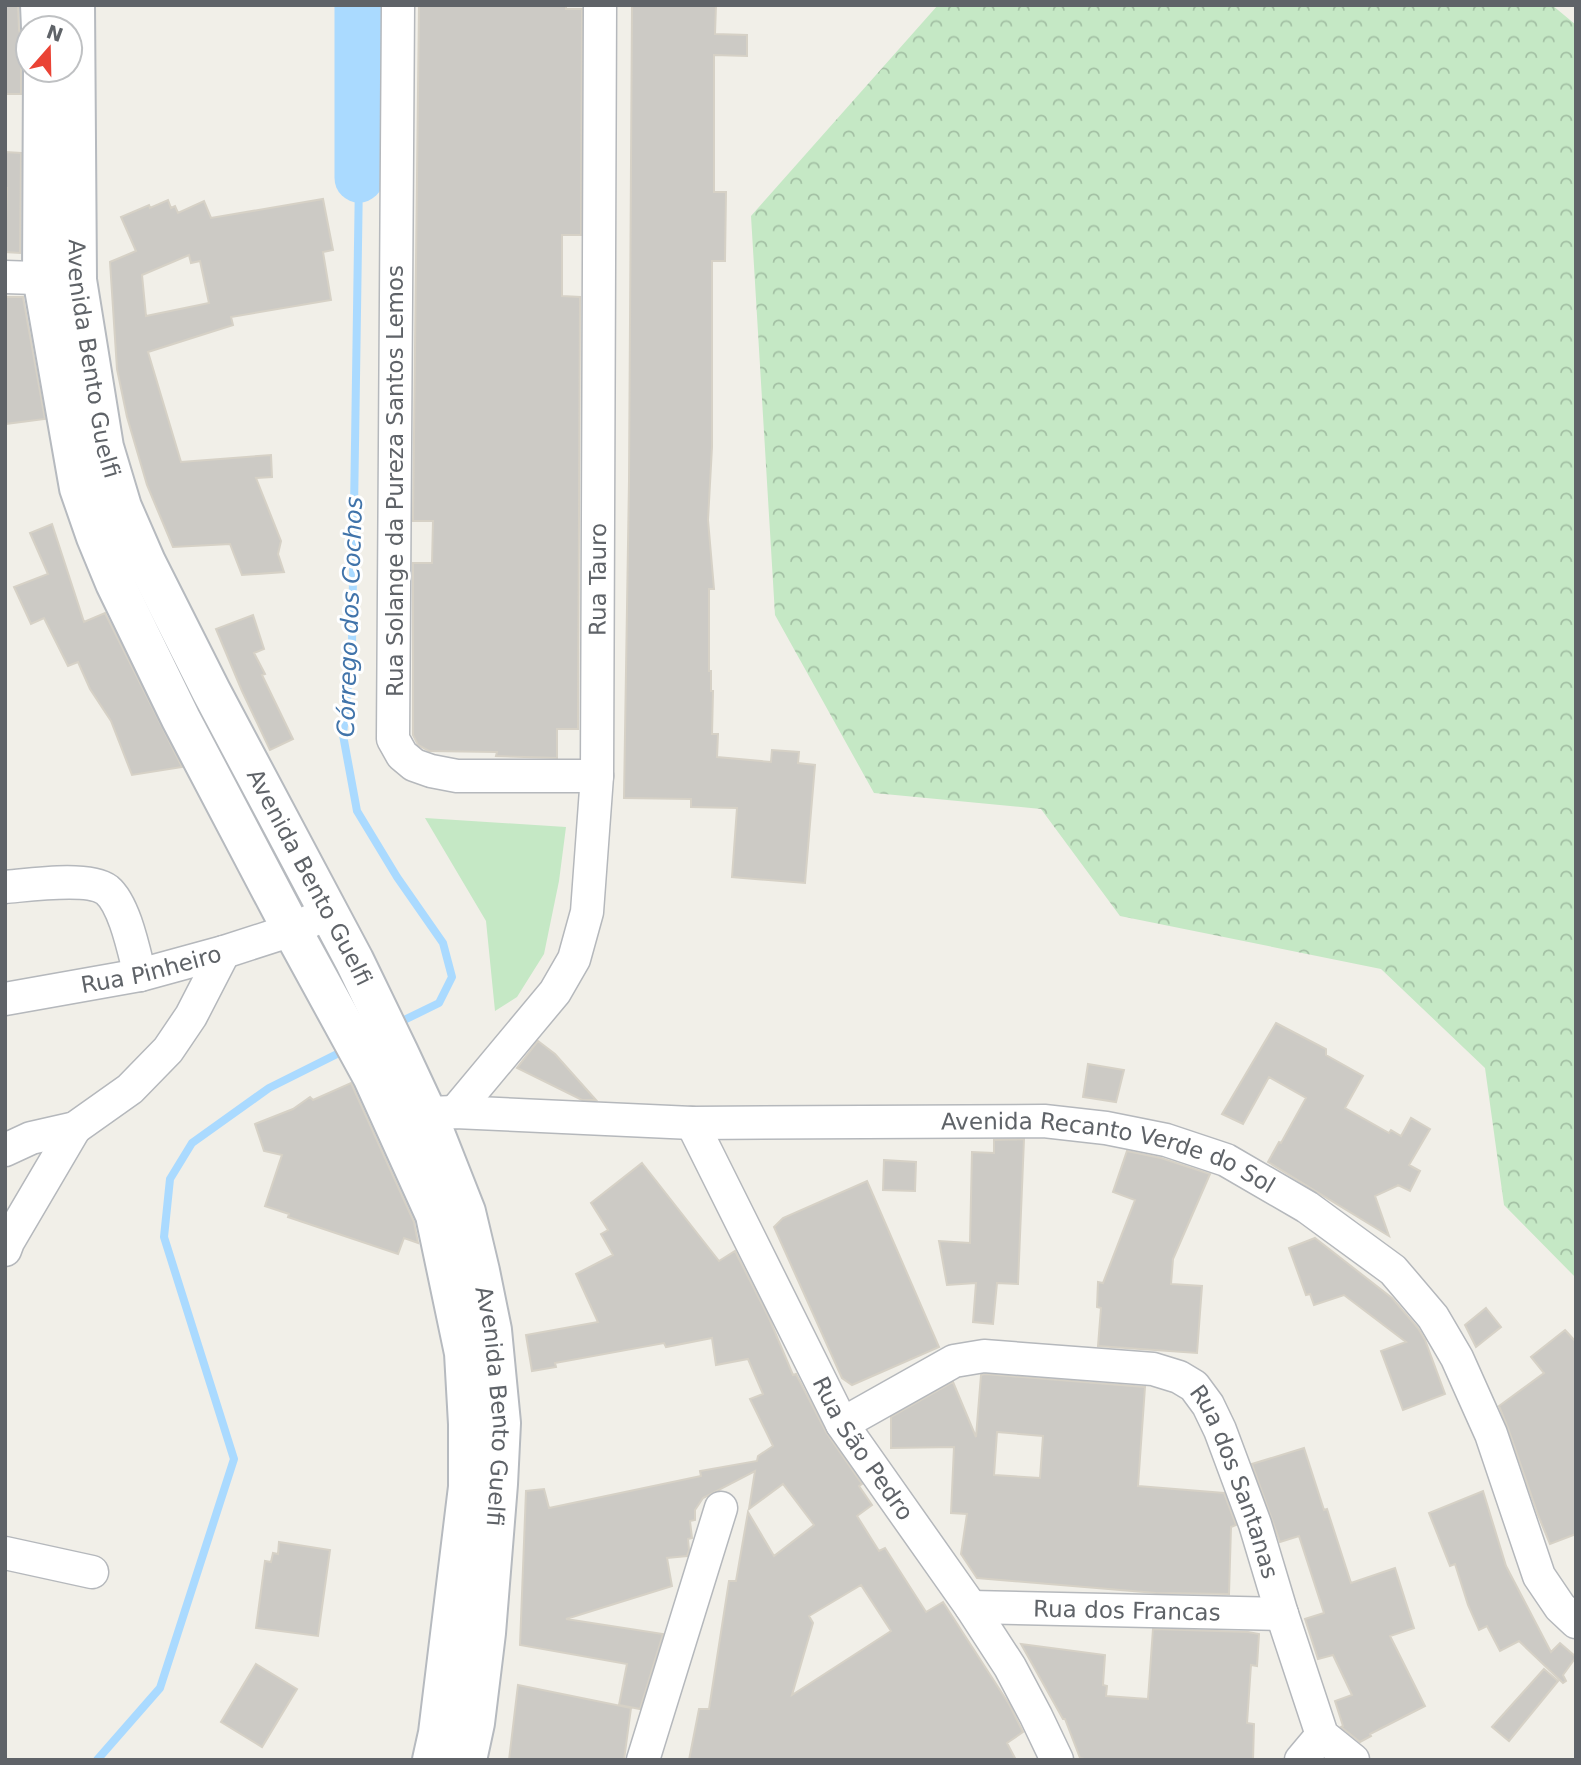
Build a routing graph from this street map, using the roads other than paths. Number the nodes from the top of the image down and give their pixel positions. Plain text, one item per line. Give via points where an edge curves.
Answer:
1 (75, 5) edge
2 (398, 5) edge
3 (600, 5) edge
4 (43, 84) edge
5 (41, 278) edge
6 (597, 776) junction
7 (5, 887) edge
8 (329, 912) junction
9 (292, 930) junction
10 (224, 952) junction
11 (140, 975) junction
12 (5, 999) edge
13 (386, 1064) junction
14 (426, 1117) junction
15 (692, 1123) junction
16 (75, 1128) junction
17 (5, 1150) edge
18 (5, 1251) edge
19 (842, 1424) junction
20 (721, 1508) dead end
21 (5, 1553) edge
22 (92, 1572) dead end
23 (971, 1607) junction
24 (1282, 1614) junction
25 (1576, 1622) edge
26 (1322, 1735) junction
27 (432, 1760) edge
28 (467, 1760) edge
29 (643, 1760) edge
30 (1057, 1760) edge
31 (1301, 1760) edge
32 (1353, 1760) edge

1 - 5 main road, Avenida Bento Guelfi
2 - 6 street, Rua Solange da Pureza Santos Lemos via 393,739 414,765 457,776
3 - 6 street, Rua Tauro
4 - 5 main road, Avenida Bento Guelfi
5 - 8 main road, Avenida Bento Guelfi via 146,562
5 - 9 main road, Avenida Bento Guelfi via 79,488 96,537 181,719
6 - 14 street, Rua Tauro via 587,912 575,959 555,992
7 - 11 street via 68,882 95,884 106,890 126,923
8 - 9 street, Rua Pinheiro
8 - 13 main road, Avenida Bento Guelfi via 354,960
9 - 10 street, Rua Pinheiro
9 - 13 main road, Avenida Bento Guelfi via 320,981
10 - 11 street, Rua Pinheiro
10 - 16 street via 169,1050 130,1089
11 - 12 street, Rua Pinheiro
13 - 14 main road, Avenida Bento Guelfi
14 - 15 street, Avenida Recanto Verde do Sol
14 - 27 main road, Avenida Bento Guelfi via 435,1215 464,1353 468,1423 468,1488
14 - 28 main road, Avenida Bento Guelfi via 466,1212 492,1331 501,1423 486,1633
15 - 19 street, Rua São Pedro
15 - 25 street, Avenida Recanto Verde do Sol via 1044,1121 1166,1140 1226,1160 1307,1207 1393,1270 1433,1317 1491,1434 1539,1576
16 - 17 street via 31,1138
16 - 18 street
19 - 23 street, Rua São Pedro
19 - 24 street, Rua dos Santanas via 954,1361 984,1356 1153,1369 1179,1377 1194,1386 1220,1430
20 - 29 street
21 - 22 street
23 - 24 street, Rua dos Francas
23 - 30 street, Rua São Pedro via 1010,1667
24 - 26 street, Rua dos Santanas
26 - 31 street
26 - 32 street

